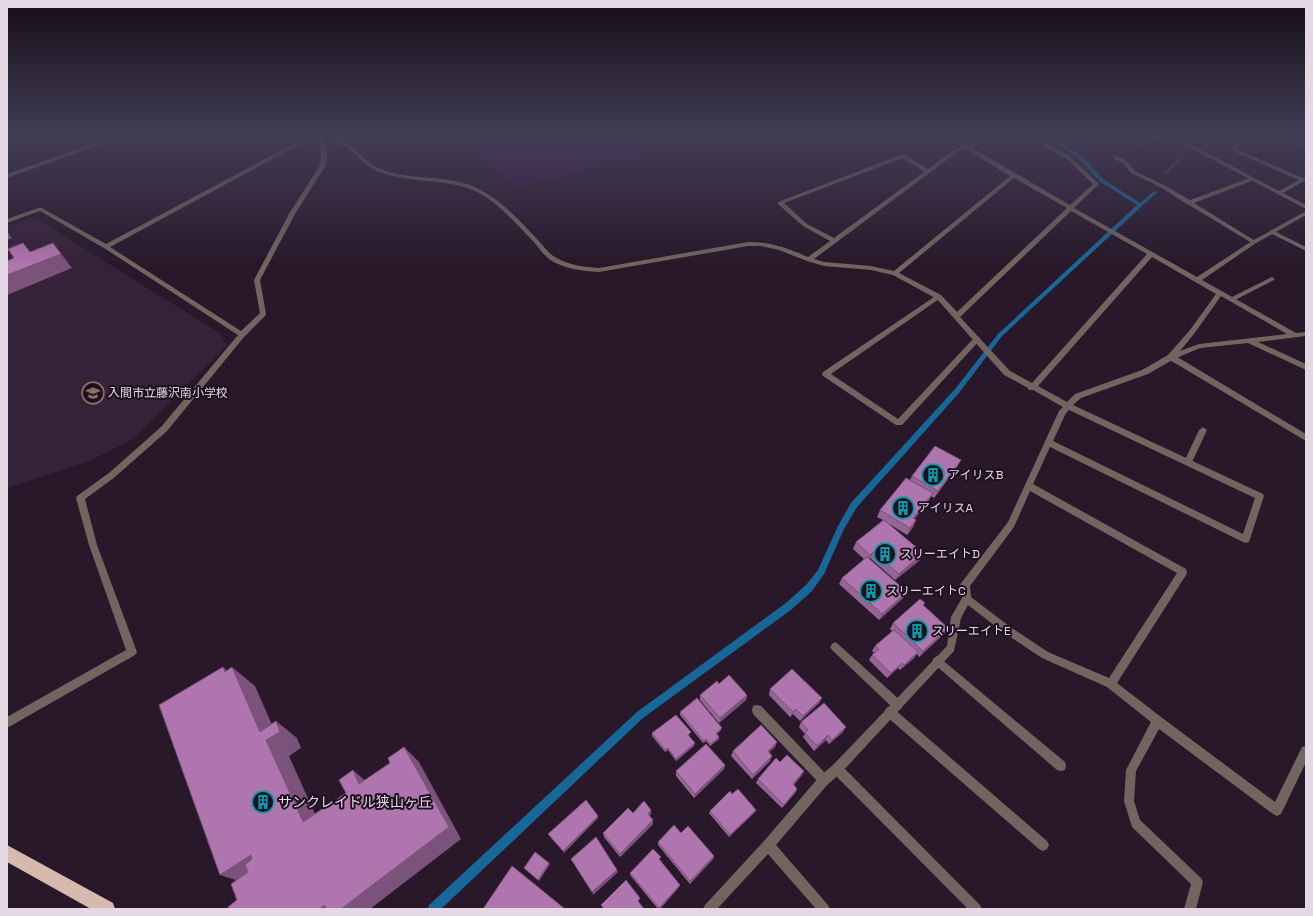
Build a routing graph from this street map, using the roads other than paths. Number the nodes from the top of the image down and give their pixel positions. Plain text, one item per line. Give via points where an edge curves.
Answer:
1 (233, 179) edge
2 (314, 179) edge
3 (420, 179) edge
4 (843, 179) edge
5 (920, 179) edge
6 (1011, 179) edge
7 (1019, 179) edge
8 (1091, 179) edge
9 (1147, 179) edge
10 (1252, 179) joint
11 (1305, 179) edge
12 (1279, 193) junction
13 (1188, 203) junction
14 (1306, 207) edge
15 (1070, 208) junction
16 (1306, 213) edge
17 (7, 221) edge
18 (1272, 232) junction
19 (834, 241) junction
20 (1254, 242) junction
21 (106, 247) junction
22 (1306, 249) edge
23 (1151, 254) junction
24 (809, 260) junction
25 (895, 273) junction
26 (1272, 279) dead end
27 (1197, 280) junction
28 (1220, 293) junction
29 (939, 297) junction
30 (1231, 299) junction
31 (957, 316) junction
32 (1306, 334) edge
33 (242, 335) junction
34 (1294, 335) junction
35 (1250, 341) junction
36 (979, 342) junction
37 (1171, 357) junction
38 (1306, 367) edge
39 (1032, 388) junction
40 (1068, 406) junction
41 (1203, 430) dead end
42 (1306, 438) edge
43 (1049, 443) junction
44 (1188, 462) junction
45 (1029, 486) junction
46 (967, 599) junction
47 (835, 647) dead end
48 (937, 661) junction
49 (1111, 684) junction
50 (894, 708) junction
51 (757, 710) dead end
52 (1157, 721) junction
53 (7, 723) edge
54 (1306, 751) edge
55 (1061, 766) dead end
56 (837, 769) junction
57 (824, 780) junction
58 (768, 845) junction
59 (1043, 845) dead end
60 (7, 853) edge
61 (976, 908) edge
62 (107, 909) edge
63 (709, 909) edge
64 (824, 909) edge
65 (1190, 909) edge

1 - 21 street
2 - 33 street via 292,214 257,280 263,314
3 - 24 street via 459,185 487,195 552,258 564,265 581,269 599,270 748,244 781,248
4 - 19 street via 780,203 805,224
5 - 19 street
6 - 25 street
7 - 15 street
8 - 15 street via 1096,184
9 - 13 street
10 - 12 street
10 - 13 street
11 - 12 street
12 - 14 street
13 - 20 street
15 - 23 street
15 - 31 street
16 - 18 street
17 - 21 street via 40,209
18 - 20 street
18 - 22 street
19 - 24 street
20 - 27 street
21 - 33 street
23 - 27 street
23 - 39 street
24 - 25 street
25 - 29 street
26 - 30 street
27 - 28 street
28 - 30 street
28 - 37 street
29 - 31 street
29 - 36 street via 826,374 899,423
30 - 34 street
31 - 36 street
32 - 34 street
33 - 53 street via 164,428 112,475 80,498 93,545 132,652
34 - 35 street
35 - 37 street via 1199,346
35 - 38 street
36 - 39 street via 1006,373
37 - 40 street via 1145,372 1078,396
37 - 42 street
39 - 40 street
40 - 43 street via 1063,411
40 - 44 street
41 - 44 street
43 - 44 street via 1246,539 1260,496
43 - 45 street
45 - 46 street via 1011,524 965,585
45 - 49 street via 1183,572
46 - 48 street via 956,617 951,648
46 - 49 street via 1045,654
47 - 50 street
48 - 50 street
48 - 55 street
49 - 52 street
50 - 56 street
50 - 59 street
51 - 57 street
52 - 54 street via 1277,810
52 - 65 street via 1131,770 1129,801 1136,824 1197,882
56 - 57 street
56 - 61 street
57 - 58 street
58 - 63 street
58 - 64 street
60 - 62 highway

